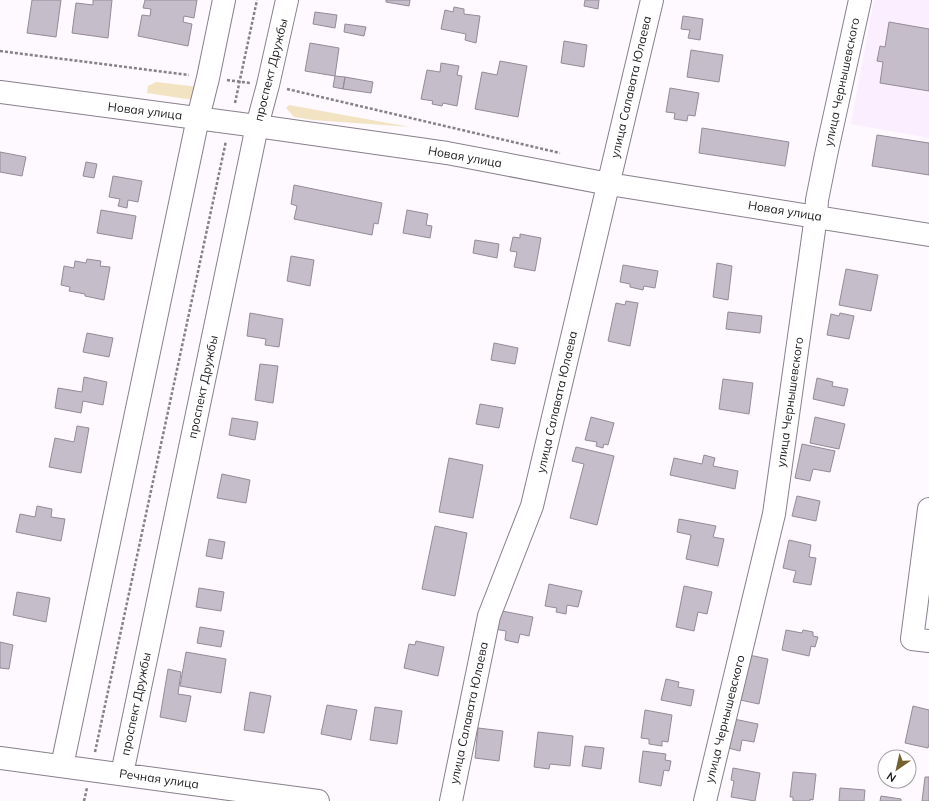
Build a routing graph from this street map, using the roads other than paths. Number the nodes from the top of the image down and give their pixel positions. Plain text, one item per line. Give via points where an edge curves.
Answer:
1 (224, 0) edge
2 (287, 0) edge
3 (652, 0) edge
4 (860, 0) edge
5 (0, 92) edge
6 (198, 118) junction
7 (257, 126) junction
8 (609, 184) junction
9 (816, 216) junction
10 (929, 235) edge
11 (929, 509) edge
12 (929, 641) edge
13 (0, 758) edge
14 (62, 766) junction
15 (122, 774) junction
16 (318, 801) edge
17 (451, 801) edge
18 (705, 801) edge

1 - 6 street
2 - 7 street, проспект Дружбы
3 - 8 street, улица Салавата Юлаева
4 - 9 street, улица Чернышевского via 826,155
5 - 6 street, Новая улица
6 - 7 street, Новая улица
6 - 14 street
7 - 8 street, Новая улица via 447,153
7 - 15 street, проспект Дружбы
8 - 9 street, Новая улица
8 - 17 street, улица Салавата Юлаева via 532,506 489,616
9 - 10 street, Новая улица
9 - 18 street, улица Чернышевского via 774,514
11 - 12 street via 912,639
13 - 14 street, Речная улица
14 - 15 street, Речная улица
15 - 16 street, Речная улица

